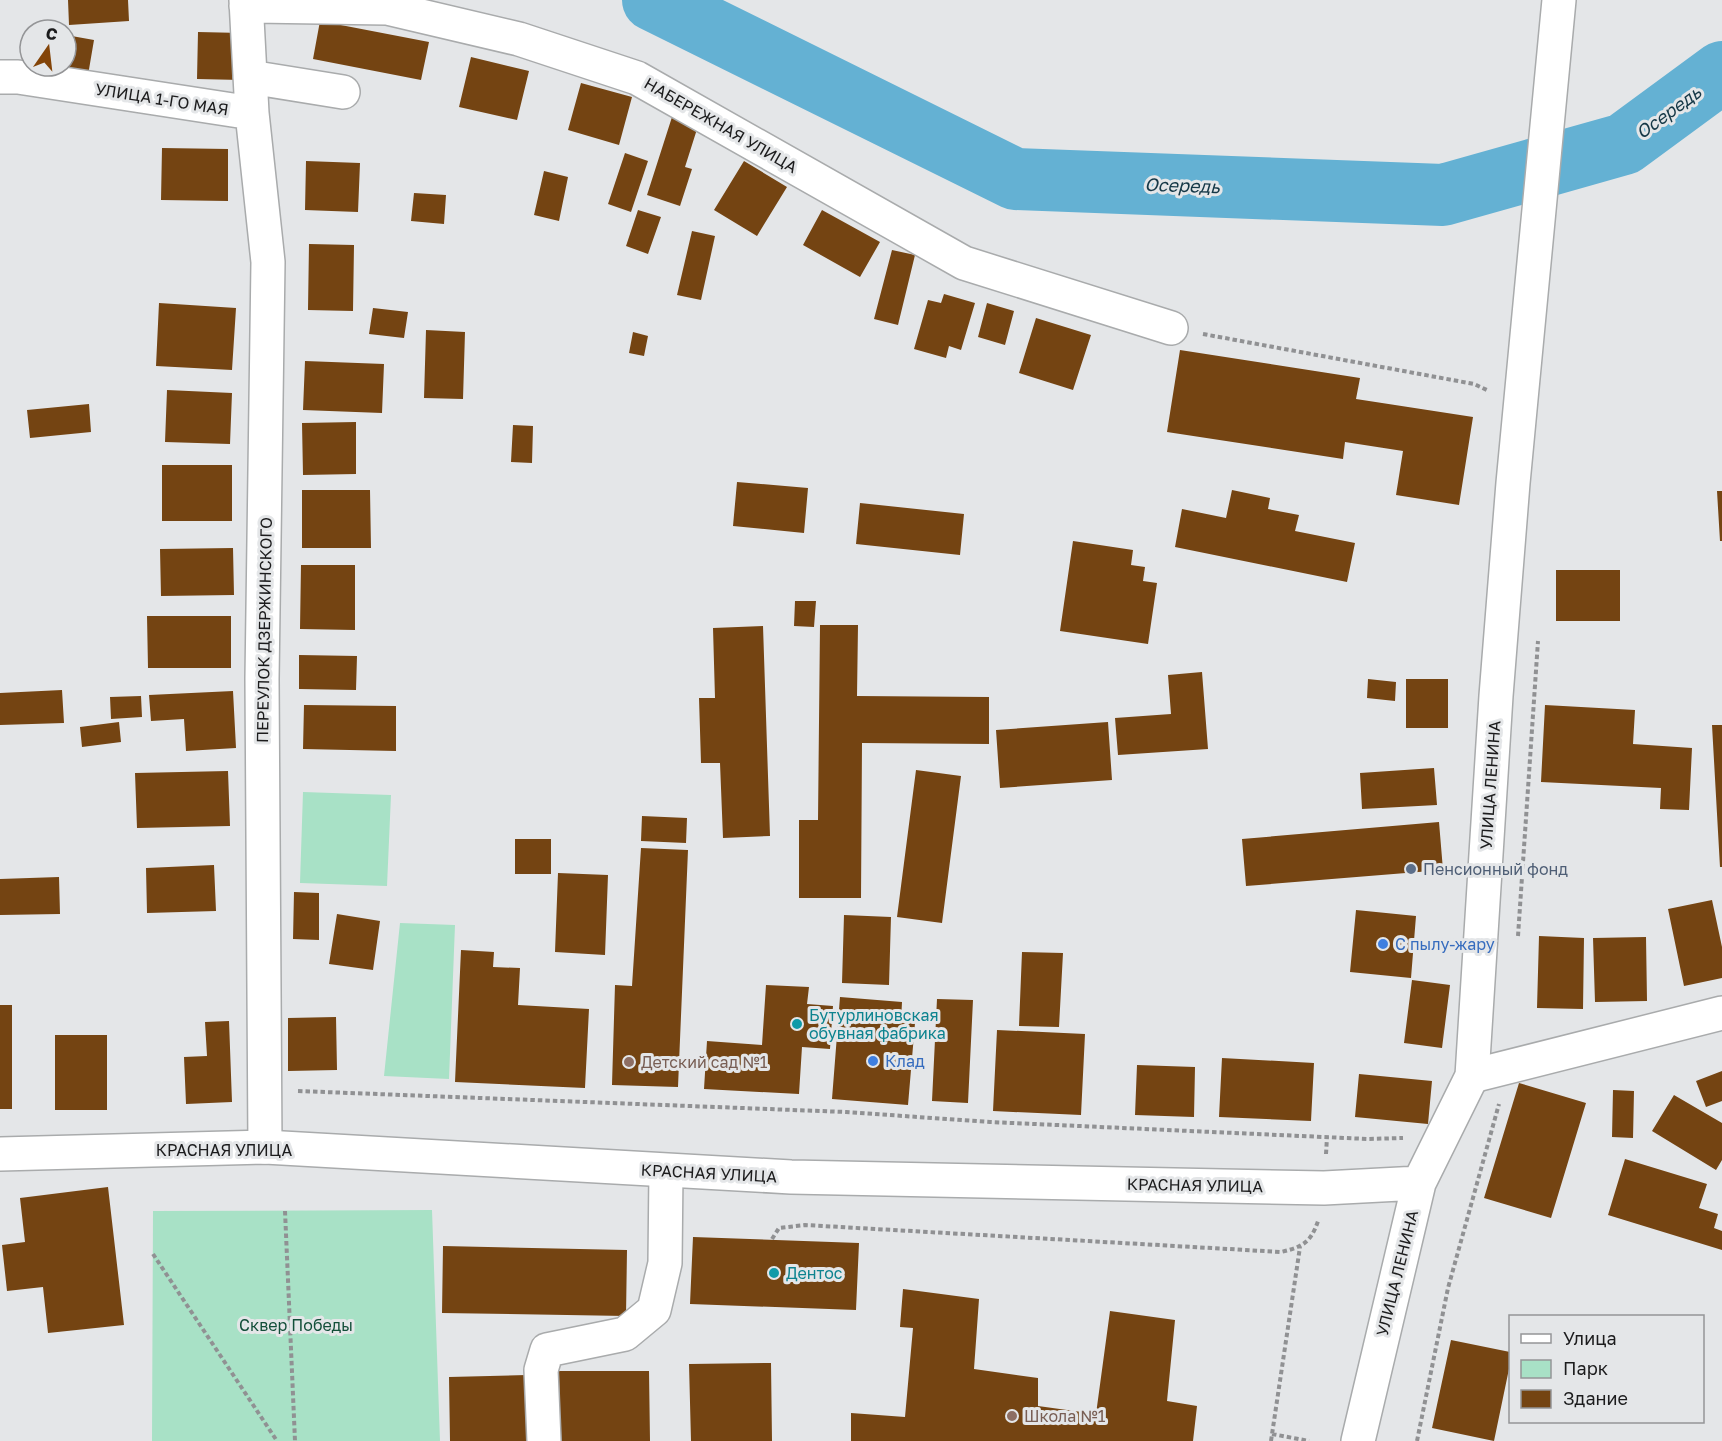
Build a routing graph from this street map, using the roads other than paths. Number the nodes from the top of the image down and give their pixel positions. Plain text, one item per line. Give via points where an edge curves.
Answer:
1 (1559, 0) edge
2 (246, 3) edge
3 (0, 76) edge
4 (250, 77) junction
5 (343, 92) dead end
6 (252, 113) junction
7 (1171, 328) road end
8 (1722, 1013) edge
9 (1472, 1076) junction
10 (265, 1147) junction
11 (0, 1154) edge
12 (666, 1171) junction
13 (1419, 1183) junction
14 (544, 1441) edge
15 (1358, 1441) edge

1 - 9 street, УЛИЦА ЛЕНИНА via 1523,362 1496,696
2 - 4 street, НАБЕРЕЖНАЯ УЛИЦА
2 - 7 street, НАБЕРЕЖНАЯ УЛИЦА via 387,8 519,39 637,78 964,263
3 - 6 street, УЛИЦА 1-ГО МАЯ
4 - 5 street
4 - 6 street, НАБЕРЕЖНАЯ УЛИЦА
6 - 10 street, ПЕРЕУЛОК ДЗЕРЖИНСКОГО via 268,262 262,679
8 - 9 street
9 - 13 street, УЛИЦА ЛЕНИНА
10 - 11 street, КРАСНАЯ УЛИЦА
10 - 12 street, КРАСНАЯ УЛИЦА
12 - 13 street, КРАСНАЯ УЛИЦА via 1324,1188
12 - 14 street via 665,1263 654,1310 625,1334 546,1350 541,1370
13 - 15 street, УЛИЦА ЛЕНИНА

